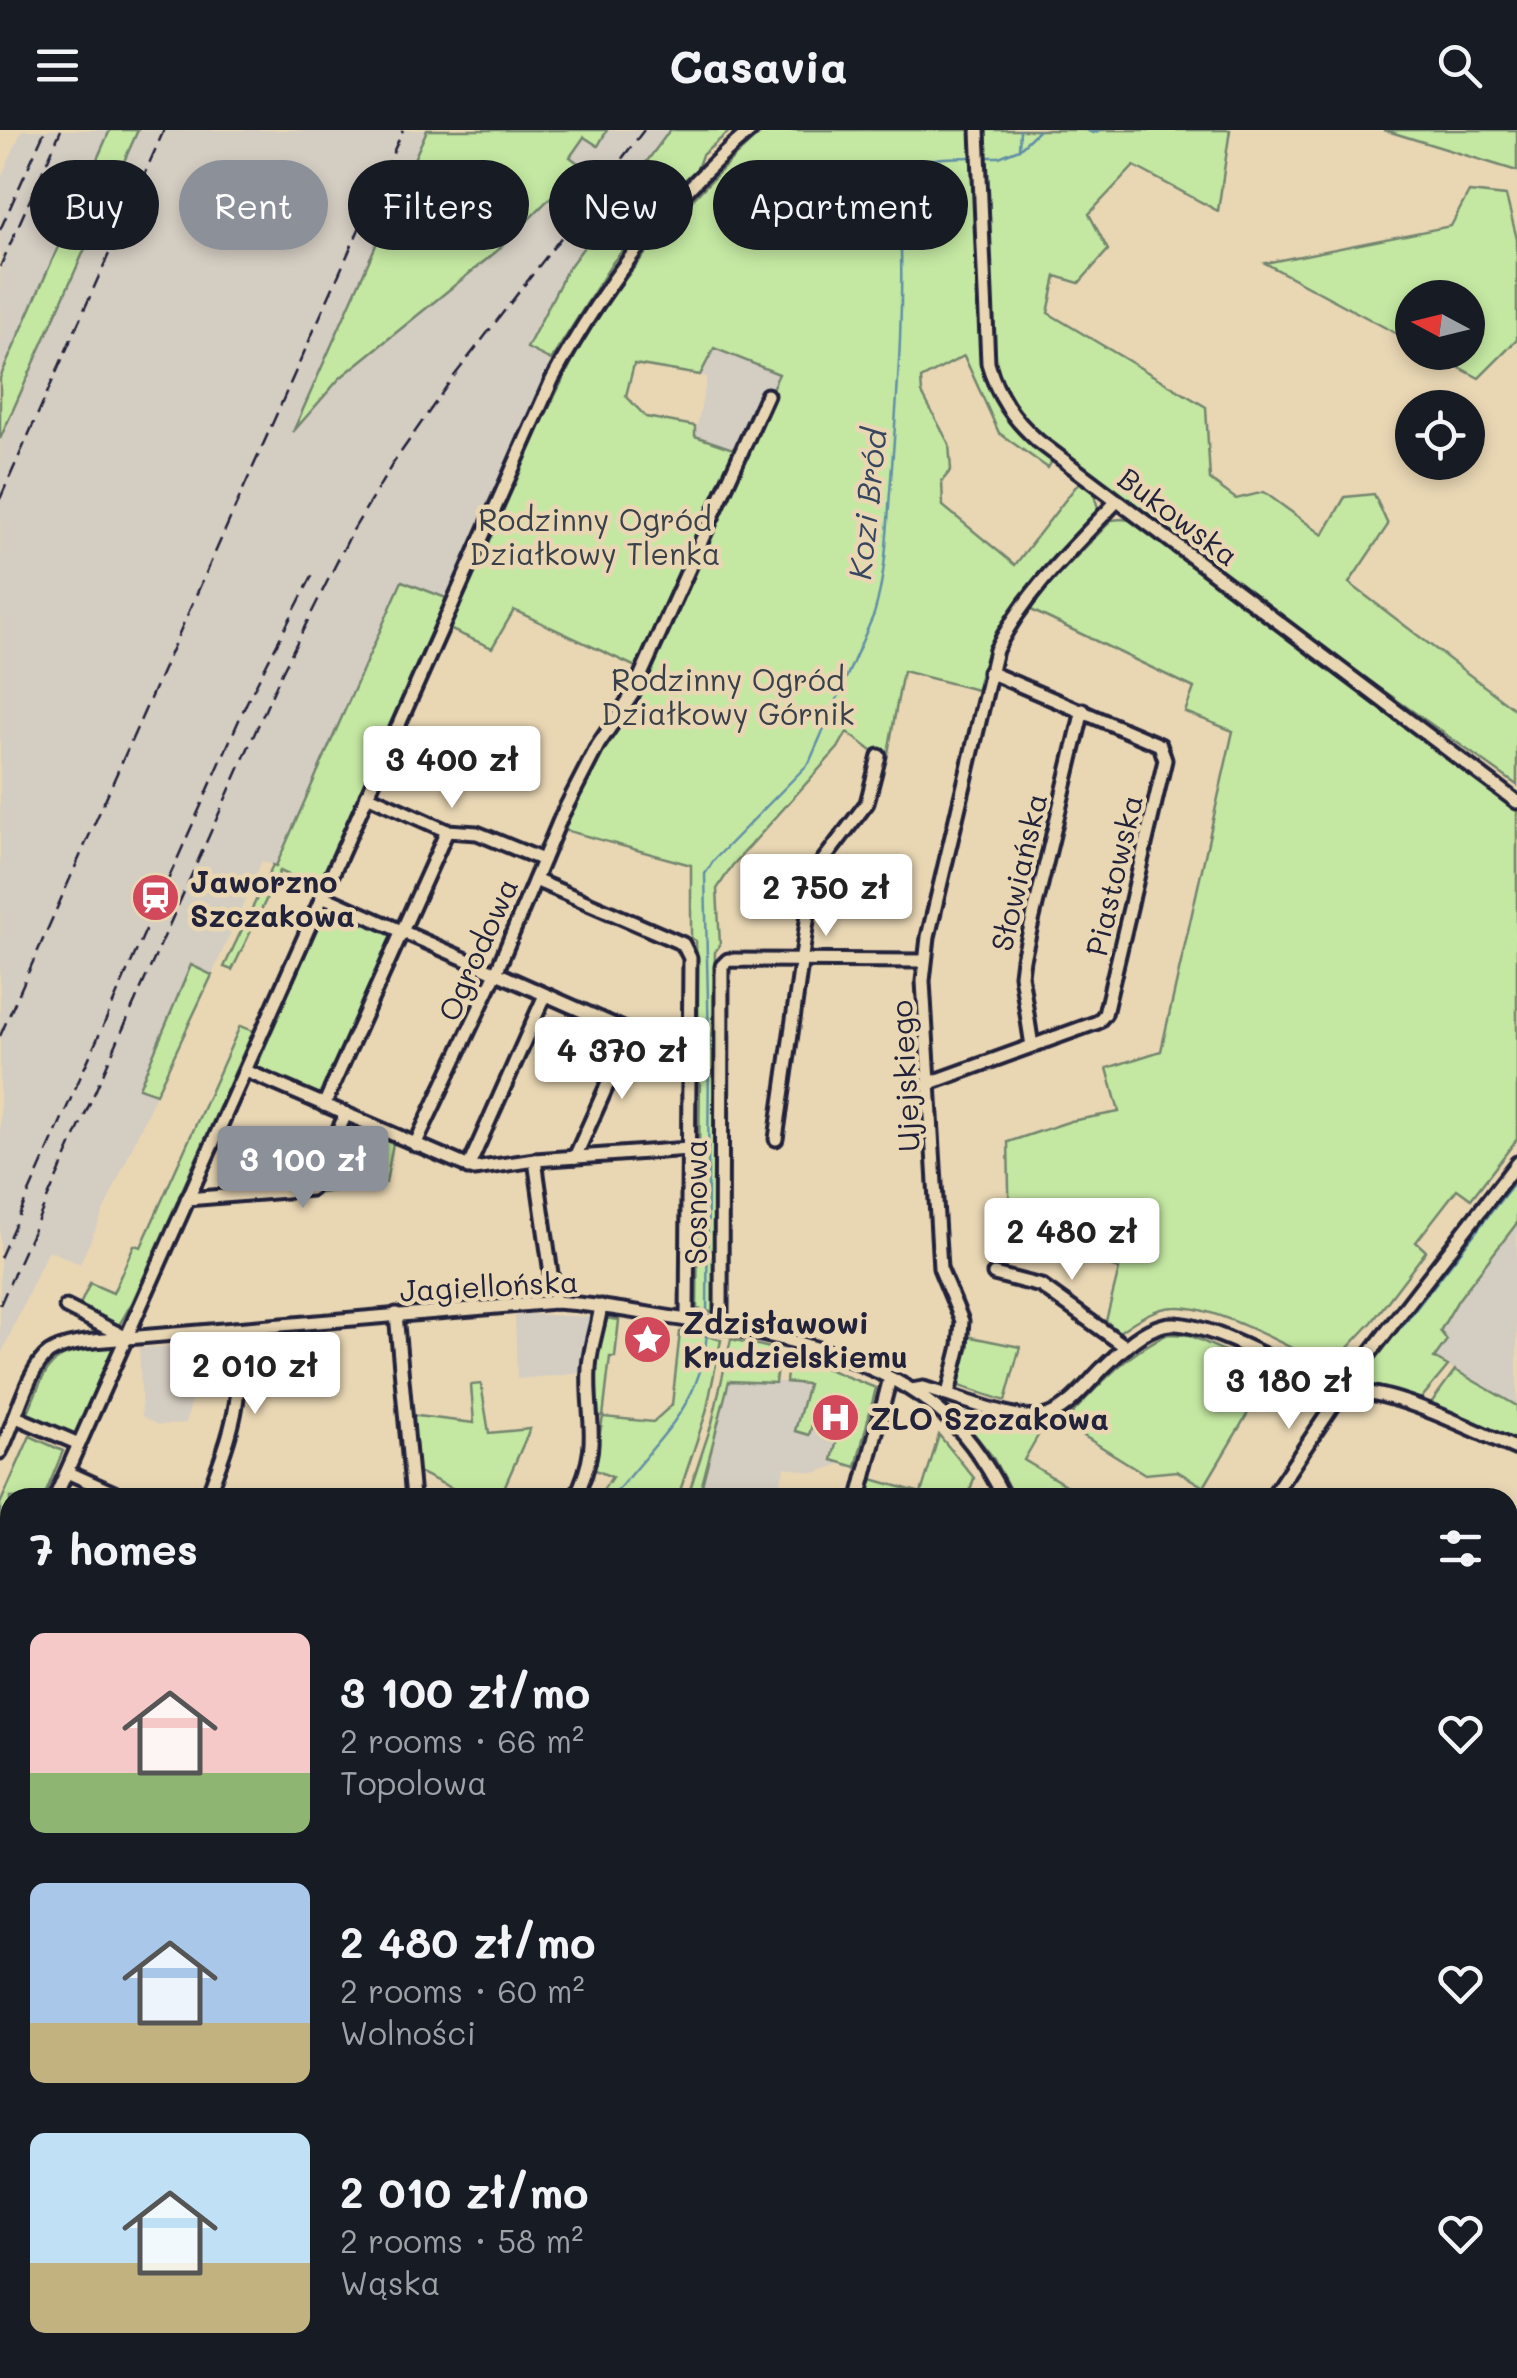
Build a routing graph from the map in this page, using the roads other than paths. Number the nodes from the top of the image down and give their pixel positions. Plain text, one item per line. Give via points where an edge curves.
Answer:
1 (751, 130) edge
2 (978, 135) edge
3 (767, 395) dead end
4 (1118, 501) junction
5 (988, 672) junction
6 (1082, 710) junction
7 (879, 756) dead end
8 (367, 794) junction
9 (1517, 802) edge
10 (447, 831) junction
11 (539, 870) junction
12 (322, 896) junction
13 (402, 932) junction
14 (801, 960) junction
15 (924, 961) junction
16 (495, 975) junction
17 (544, 995) junction
18 (630, 1032) junction
19 (1032, 1046) junction
20 (689, 1058) junction
21 (246, 1070) junction
22 (930, 1082) junction
23 (324, 1105) junction
24 (346, 1114) junction
25 (776, 1138) dead end
26 (416, 1146) junction
27 (690, 1149) junction
28 (576, 1157) junction
29 (536, 1160) junction
30 (1517, 1163) edge
31 (468, 1168) junction
32 (187, 1199) junction
33 (994, 1274) dead end
34 (555, 1302) junction
35 (601, 1306) junction
36 (66, 1308) dead end
37 (396, 1314) junction
38 (688, 1320) junction
39 (719, 1325) junction
40 (235, 1329) junction
41 (127, 1338) junction
42 (1126, 1346) junction
43 (890, 1378) junction
44 (912, 1390) junction
45 (1343, 1390) junction
46 (952, 1395) junction
47 (16, 1417) junction
48 (950, 1420) junction
49 (79, 1444) junction
50 (1517, 1449) edge
51 (0, 1452) edge
52 (67, 1472) junction
53 (60, 1488) edge
54 (103, 1488) edge
55 (210, 1488) edge
56 (412, 1488) edge
57 (579, 1488) edge
58 (861, 1488) edge
59 (998, 1488) edge
60 (1278, 1488) edge

1 - 8 street via 654,228 567,352
2 - 4 street, Bukowska via 984,336 992,380 1027,431
3 - 11 street, Ogrodowa via 632,694 598,745
4 - 5 street, Ujejskiego via 1012,618
4 - 9 street, Bukowska
5 - 6 street, Piastowska
5 - 15 street, Ujejskiego
6 - 19 street, Słowiańska via 1023,959
6 - 19 street, Piastowska via 1160,745 1164,760 1105,1014
7 - 14 street via 867,803 816,872
8 - 10 street
8 - 12 street
10 - 11 street via 477,833 523,854
10 - 13 street
11 - 16 street, Ogrodowa
11 - 20 street via 683,944 690,958
12 - 13 street
12 - 21 street
13 - 16 street
13 - 23 street
14 - 15 street
14 - 25 street
14 - 39 street, Sosnowa via 728,960 722,966
15 - 22 street, Ujejskiego
16 - 17 street
16 - 26 street, Ogrodowa
17 - 18 street
17 - 31 street
18 - 20 street
18 - 28 street
19 - 22 street, Piastowska
20 - 27 street
21 - 23 street
21 - 32 street
22 - 46 street, Ujejskiego via 940,1268 962,1329
23 - 24 street
24 - 26 street
24 - 32 street via 311,1189
26 - 31 street
27 - 28 street
27 - 38 street
28 - 29 street
29 - 31 street
29 - 34 street
30 - 45 street
32 - 41 street
33 - 42 street via 1042,1286
34 - 35 street, Jagiellońska
34 - 37 street, Jagiellońska
35 - 38 street, Jagiellońska
35 - 57 street via 589,1367 591,1452
36 - 41 street
37 - 40 street, Jagiellońska
37 - 56 street
38 - 39 street, Jagiellońska
39 - 43 street, Jagiellońska via 793,1342
40 - 41 street, Jagiellońska
40 - 55 street via 241,1382
41 - 47 street, Jagiellońska via 50,1353 37,1366
41 - 49 street
42 - 45 street via 1165,1324 1190,1324
42 - 46 street via 1062,1408 1045,1416 1020,1416
43 - 44 street, Jagiellońska
43 - 58 street
44 - 46 street
44 - 48 street, Jagiellońska
45 - 50 street via 1416,1406
45 - 60 street
46 - 48 street, Ujejskiego
47 - 49 street
47 - 51 street
48 - 59 street, Jagiellońska
49 - 52 street
52 - 53 street
52 - 54 street

